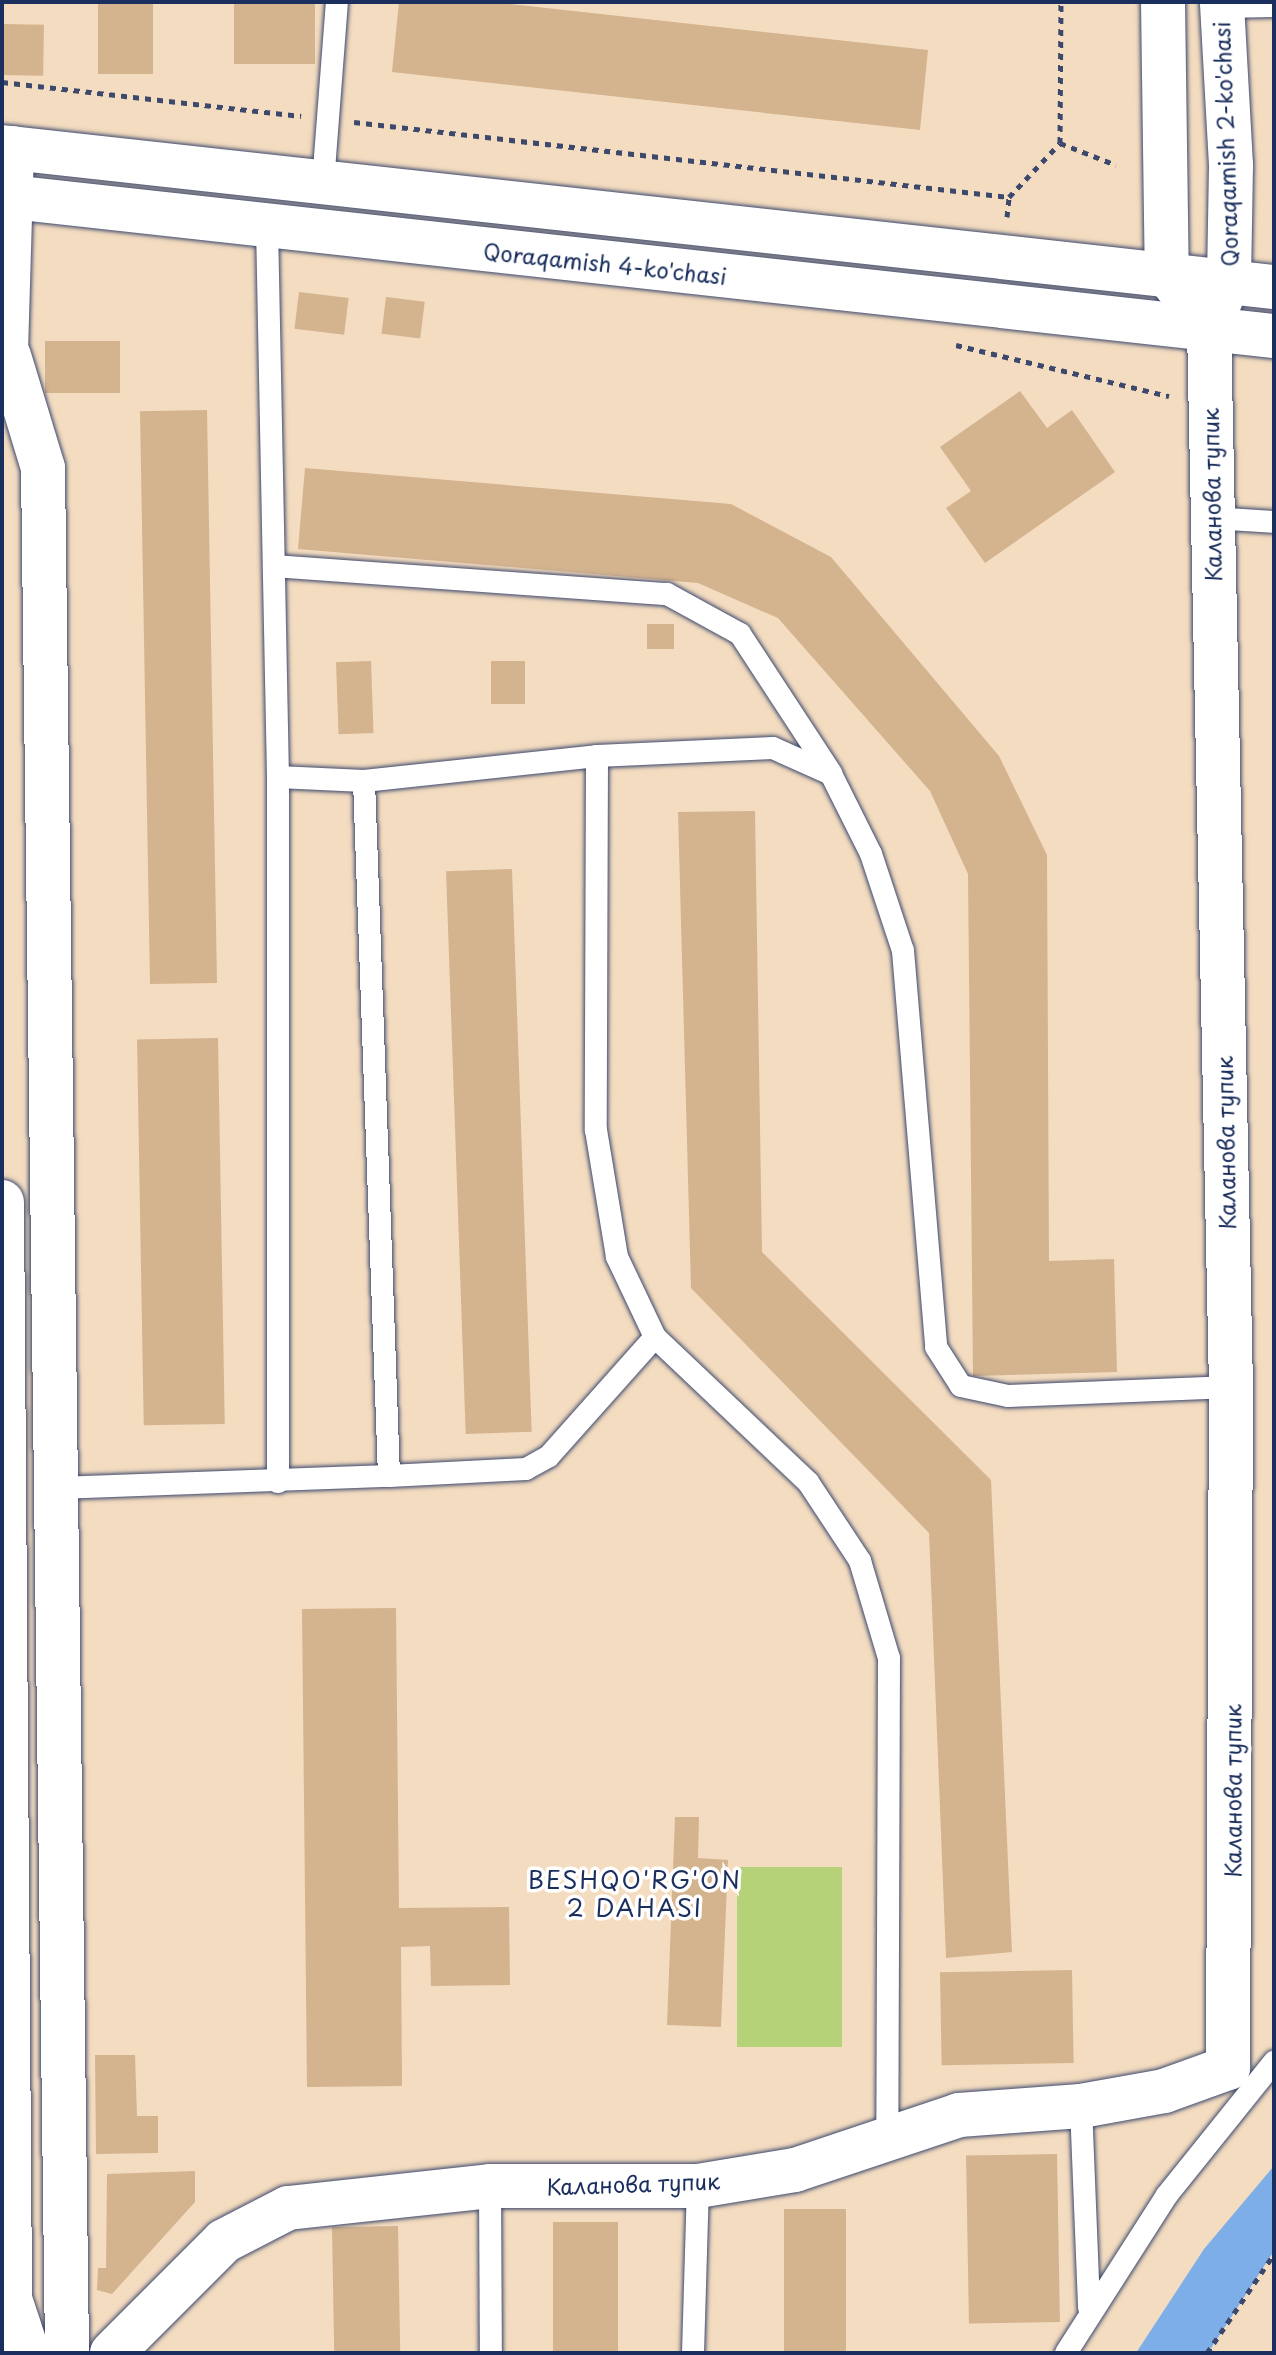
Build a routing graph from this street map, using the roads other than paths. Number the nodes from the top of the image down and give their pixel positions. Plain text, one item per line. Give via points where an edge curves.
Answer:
1 (337, 2) edge
2 (1163, 2) edge
3 (1222, 4) edge
4 (1274, 6) edge
5 (7, 147) edge
6 (323, 183) junction
7 (6, 196) edge
8 (267, 225) junction
9 (1167, 274) junction
10 (1229, 280) junction
11 (1274, 287) edge
12 (1209, 327) junction
13 (1274, 336) edge
14 (9, 356) junction
15 (2, 417) edge
16 (1211, 518) junction
17 (1274, 522) edge
18 (274, 566) junction
19 (597, 756) junction
20 (831, 774) junction
21 (278, 777) junction
22 (364, 781) junction
23 (2, 1202) edge
24 (655, 1337) junction
25 (1231, 1387) junction
26 (389, 1476) junction
27 (278, 1482) junction
28 (58, 1488) junction
29 (3, 1507) edge
30 (1274, 2062) edge
31 (1081, 2106) junction
32 (887, 2134) junction
33 (6, 2172) edge
34 (69, 2172) junction
35 (490, 2186) junction
36 (698, 2186) junction
37 (6, 2301) edge
38 (1089, 2308) junction
39 (94, 2348) edge
40 (28, 2353) edge
41 (491, 2353) edge
42 (693, 2353) edge
43 (1066, 2353) edge

1 - 6 lane
2 - 9 street
3 - 4 lane
3 - 10 street, Qoraqamish 2-ko'chasi
5 - 6 street
5 - 7 street
6 - 9 street
7 - 8 street, Qoraqamish 4-ko'chasi
7 - 14 street
8 - 12 street, Qoraqamish 4-ko'chasi
8 - 18 lane
9 - 10 street
9 - 12 street
10 - 11 street
10 - 12 street, Qoraqamish 2-ko'chasi
12 - 13 street, Qoraqamish 4-ko'chasi
12 - 16 street, Каланова тупик
14 - 15 street
14 - 28 street via 43,468
16 - 17 lane
16 - 25 street, Каланова тупик
18 - 20 lane via 667,594 740,634
18 - 21 lane
19 - 20 lane via 773,748
19 - 22 lane
19 - 24 lane via 596,1130 617,1257
20 - 25 lane via 871,854 903,951 936,1347 961,1386 1008,1396
21 - 22 lane
21 - 27 lane
22 - 26 lane
23 - 29 street
24 - 26 lane via 549,1456 526,1469
24 - 32 lane via 808,1482 860,1561 889,1658
25 - 31 street, Каланова тупик via 1228,2068 1164,2091
26 - 27 lane
27 - 28 lane
28 - 29 street
28 - 34 street
29 - 33 street
30 - 38 lane
31 - 32 street, Каланова тупик via 959,2115
31 - 38 lane
32 - 36 street, Каланова тупик via 795,2170
33 - 34 street
33 - 37 street
34 - 39 street
35 - 36 street, Каланова тупик
35 - 39 street, Каланова тупик via 288,2208 224,2241
35 - 41 lane
36 - 42 lane
37 - 40 street
38 - 43 lane

